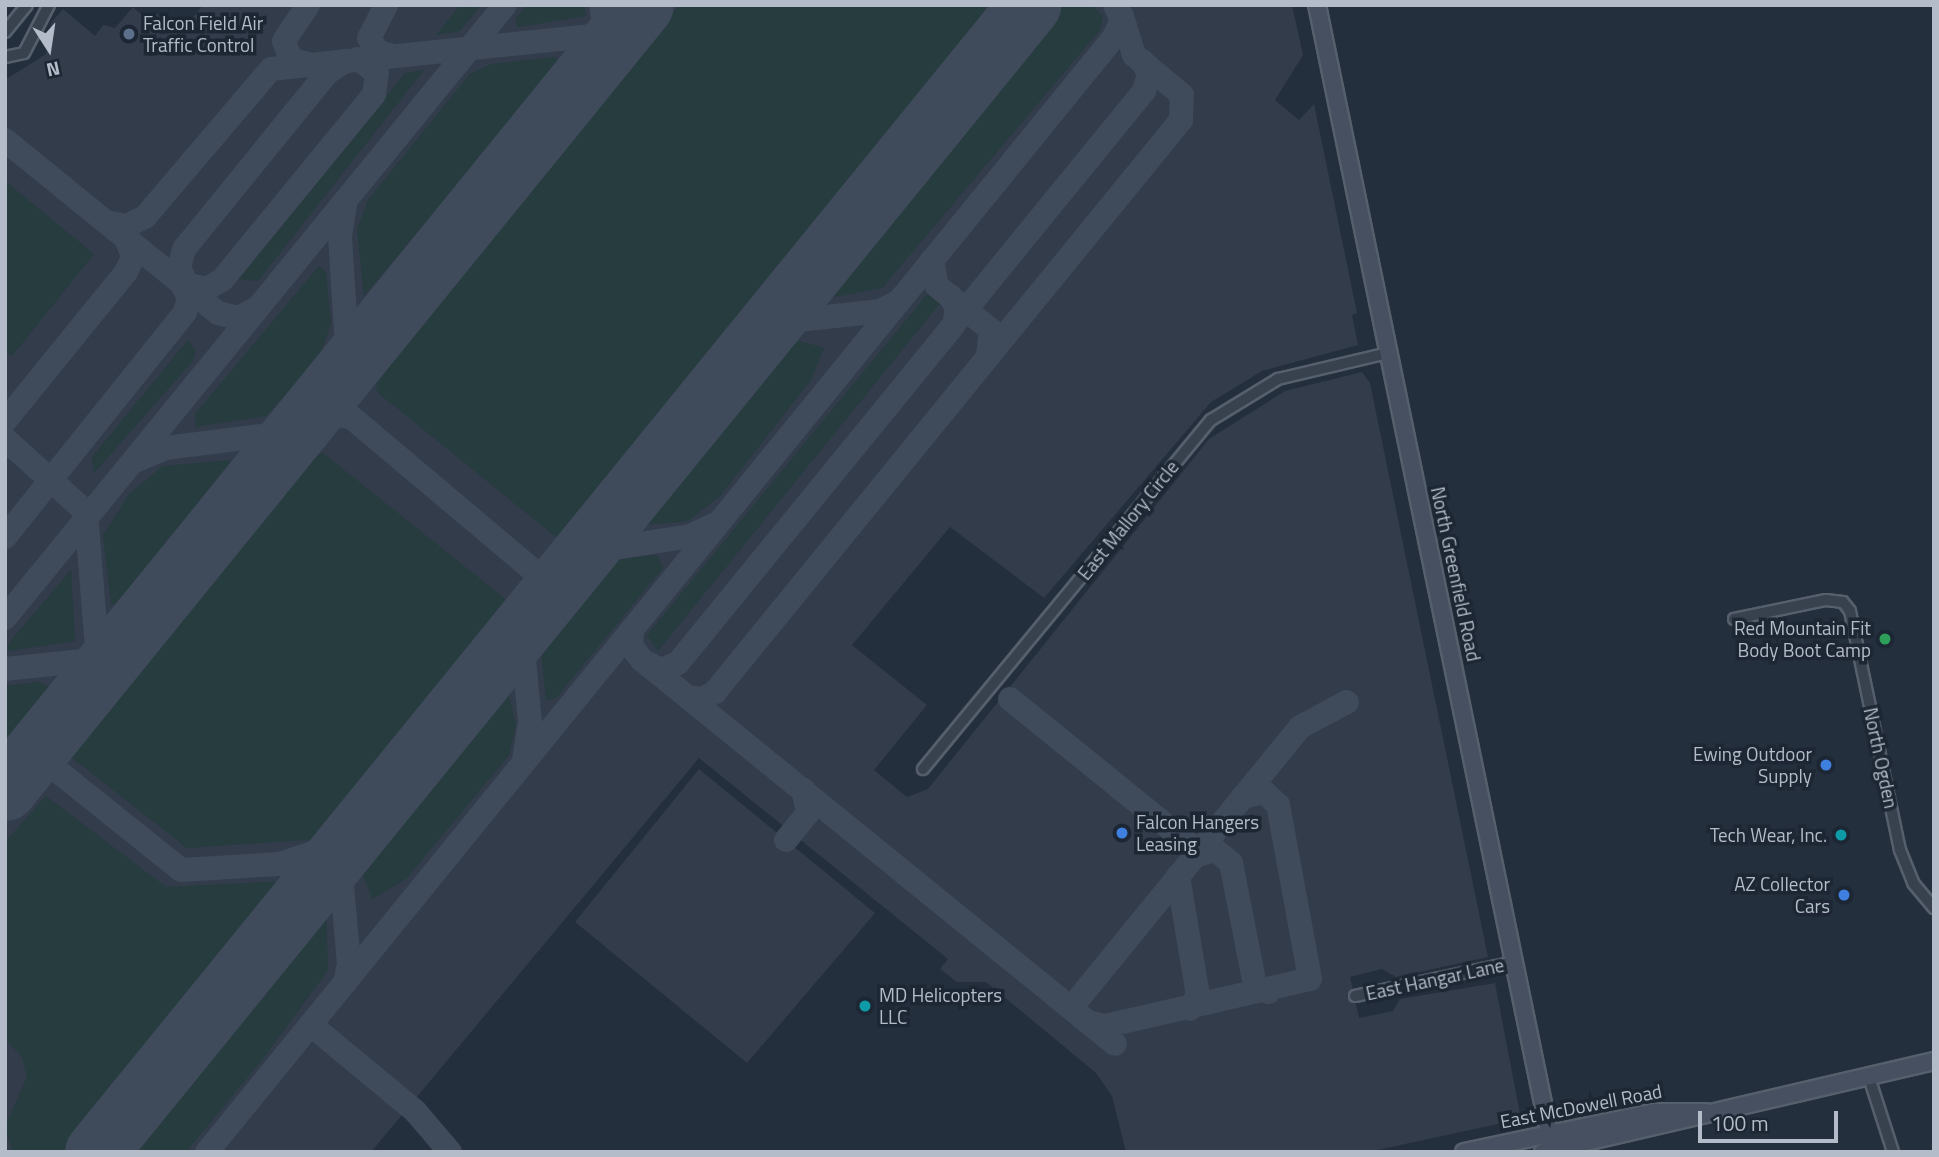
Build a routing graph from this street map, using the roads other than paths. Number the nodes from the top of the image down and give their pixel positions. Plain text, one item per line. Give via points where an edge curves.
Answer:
1 (27, 5) edge
2 (49, 5) edge
3 (1317, 5) edge
4 (5, 32) edge
5 (5, 57) edge
6 (1388, 353) junction
7 (1734, 619) dead end
8 (923, 769) dead end
9 (1934, 908) edge
10 (1515, 962) junction
11 (1355, 996) dead end
12 (1934, 1060) edge
13 (1868, 1074) junction
14 (1550, 1147) edge
15 (1464, 1152) edge
16 (1893, 1152) edge

1 - 4 street
2 - 5 street via 24,53
3 - 6 main road, North Greenfield Road
6 - 8 street, East Mallory Circle via 1278,379 1210,420
6 - 10 main road, North Greenfield Road
7 - 9 street, North Ogden via 1843,602 1854,625 1900,850 1913,883
10 - 11 street, East Hangar Lane
10 - 14 main road, North Greenfield Road
12 - 13 main road, East McDowell Road
13 - 14 main road, East McDowell Road via 1705,1112 1688,1123
13 - 16 street
14 - 15 main road, East McDowell Road

